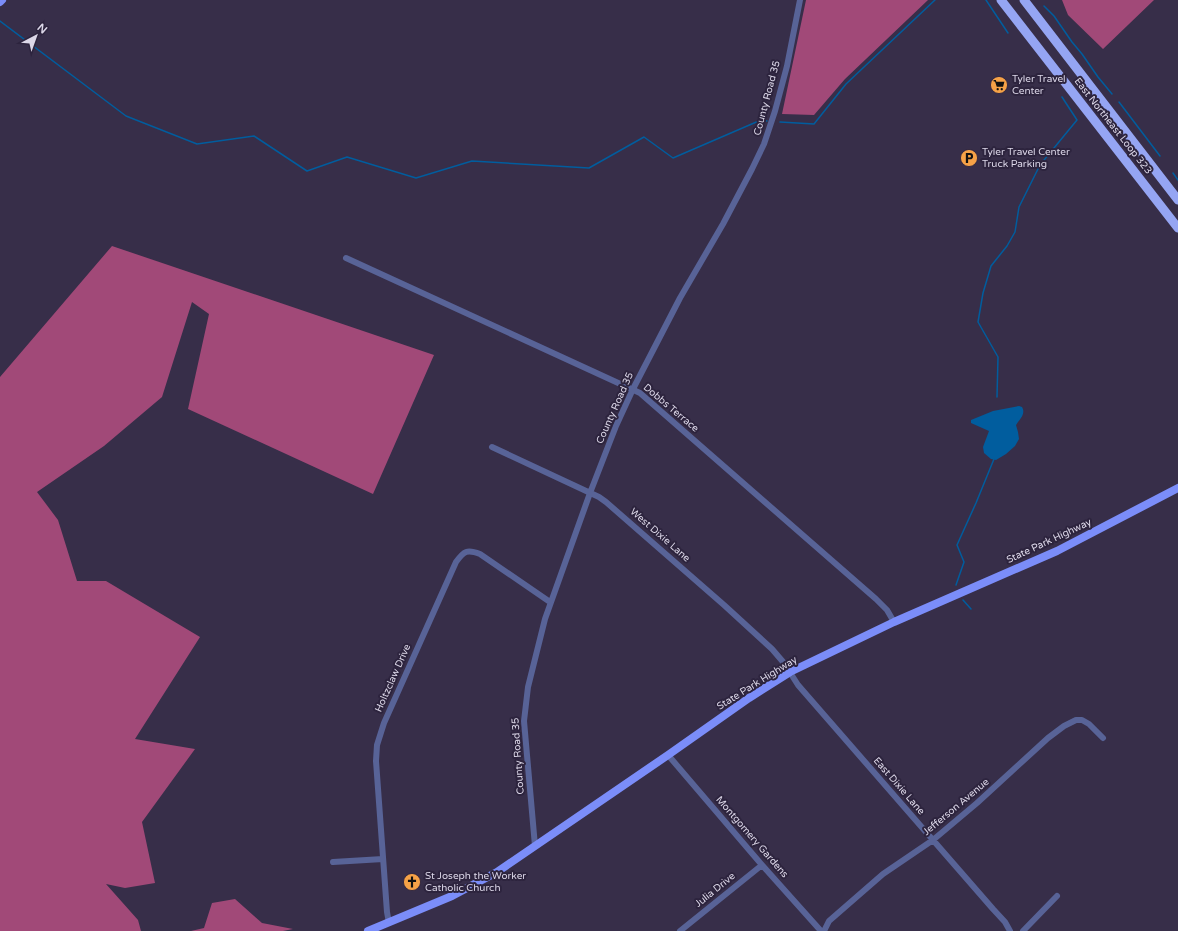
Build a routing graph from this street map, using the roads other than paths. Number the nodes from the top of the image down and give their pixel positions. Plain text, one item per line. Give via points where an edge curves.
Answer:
1 (800, 0) edge
2 (1001, 0) edge
3 (1024, 0) edge
4 (1079, 72) junction
5 (1065, 83) junction
6 (1158, 174) junction
7 (1145, 185) junction
8 (1178, 200) edge
9 (1178, 228) edge
10 (346, 258) dead end
11 (633, 389) junction
12 (492, 447) dead end
13 (1178, 488) edge
14 (590, 493) junction
15 (550, 602) junction
16 (894, 622) junction
17 (790, 672) junction
18 (1102, 738) dead end
19 (668, 755) junction
20 (933, 840) junction
21 (535, 846) junction
22 (383, 859) junction
23 (333, 862) dead end
24 (762, 865) junction
25 (1057, 896) dead end
26 (389, 922) junction
27 (368, 931) edge
28 (680, 931) edge
29 (823, 931) edge
30 (1010, 931) edge
31 (1023, 931) edge

1 - 11 street, County Road 35 via 783,81 764,144
2 - 5 highway, East Northeast Loop 323
3 - 4 highway, East Northeast Loop 323
4 - 5 highway
4 - 6 highway, East Northeast Loop 323
5 - 7 highway, East Northeast Loop 323
6 - 7 highway
6 - 8 highway, East Northeast Loop 323
7 - 9 highway, East Northeast Loop 323
10 - 11 street, Dobbs Terrace
11 - 14 street, County Road 35
11 - 16 street, Dobbs Terrace via 876,599
12 - 14 street, West Dixie Lane
13 - 16 main road, State Park Highway via 1057,551
14 - 15 street, County Road 35
14 - 17 street, West Dixie Lane via 611,506 728,609 778,656
15 - 21 street, County Road 35 via 528,687 524,721
15 - 22 street, Holtzclaw Drive via 480,554 466,552 456,562 378,738 376,762
16 - 17 main road, State Park Highway
17 - 19 main road, State Park Highway
17 - 20 street, East Dixie Lane via 798,685
18 - 20 street, Jefferson Avenue via 1082,720 1070,722 1048,738
19 - 21 main road, State Park Highway
19 - 24 street, Montgomery Gardens
20 - 29 street, Jefferson Avenue via 883,874 829,921
20 - 30 street, East Dixie Lane
21 - 26 main road, State Park Highway via 465,890
22 - 23 street
22 - 26 street, Holtzclaw Drive
24 - 28 street, Julia Drive
24 - 29 street, Montgomery Gardens
25 - 31 street
26 - 27 main road, State Park Highway

